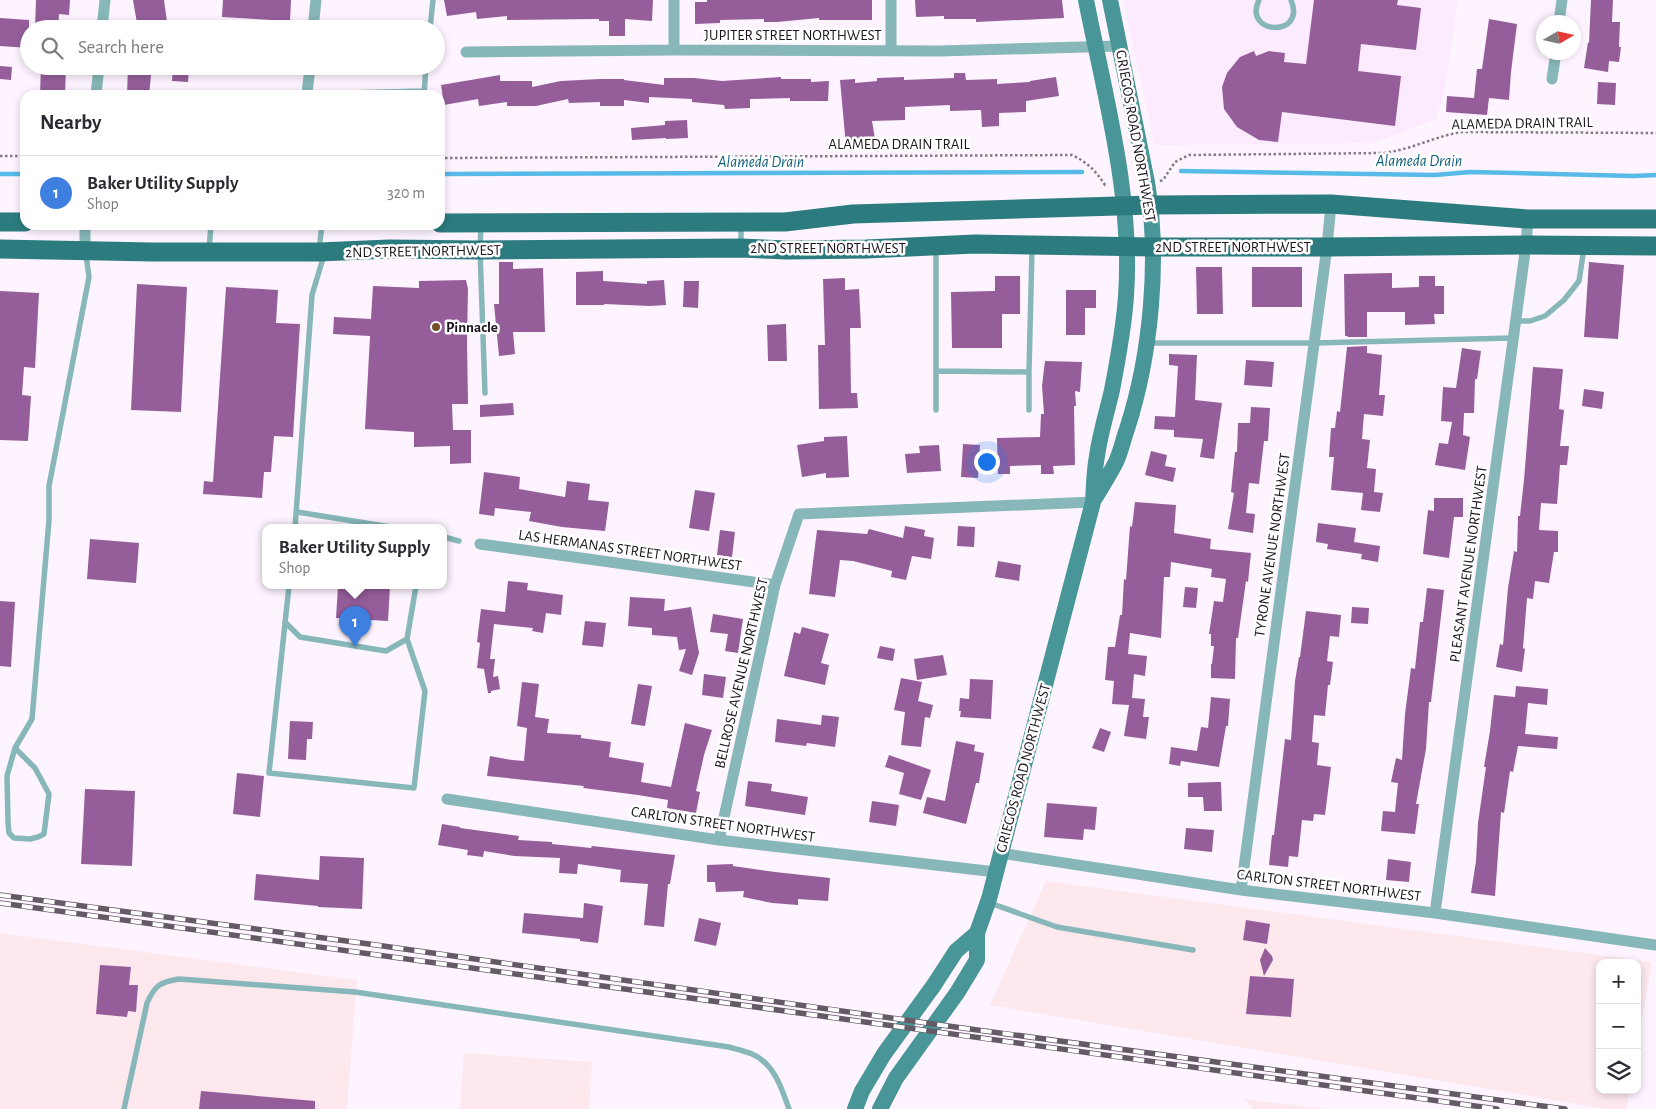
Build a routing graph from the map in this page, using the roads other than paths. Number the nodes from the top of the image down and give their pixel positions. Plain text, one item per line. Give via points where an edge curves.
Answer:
1 (105, 0) edge
2 (316, 0) edge
3 (433, 0) edge
4 (674, 0) edge
5 (891, 0) edge
6 (1086, 0) edge
7 (1110, 0) edge
8 (1259, 0) edge
9 (1291, 0) edge
10 (1562, 0) edge
11 (1560, 15) edge
12 (103, 20) edge
13 (314, 20) edge
14 (431, 20) edge
15 (1120, 46) junction
16 (1095, 47) junction
17 (674, 50) junction
18 (891, 50) junction
19 (466, 52) dead end
20 (1555, 60) edge
21 (98, 75) edge
22 (309, 75) edge
23 (425, 75) edge
24 (1552, 79) dead end
25 (97, 90) edge
26 (307, 90) edge
27 (424, 90) edge
28 (1331, 204) junction
29 (1151, 205) junction
30 (1124, 206) junction
31 (1528, 219) junction
32 (1656, 219) edge
33 (0, 222) edge
34 (20, 222) edge
35 (481, 222) junction
36 (741, 222) junction
37 (445, 223) edge
38 (85, 230) edge
39 (210, 230) edge
40 (322, 230) edge
41 (1032, 245) junction
42 (1526, 245) junction
43 (936, 246) junction
44 (1126, 246) junction
45 (1584, 246) junction
46 (1656, 246) edge
47 (1153, 247) junction
48 (1326, 247) junction
49 (741, 248) junction
50 (0, 249) edge
51 (85, 250) junction
52 (480, 250) junction
53 (208, 252) junction
54 (322, 252) junction
55 (1516, 321) junction
56 (1514, 338) junction
57 (1146, 343) junction
58 (1314, 344) junction
59 (936, 371) junction
60 (1029, 372) junction
61 (485, 393) dead end
62 (936, 410) dead end
63 (1029, 410) dead end
64 (1093, 502) junction
65 (297, 512) junction
66 (296, 524) edge
67 (372, 524) edge
68 (447, 538) edge
69 (460, 540) dead end
70 (480, 544) dead end
71 (776, 586) junction
72 (289, 589) edge
73 (415, 589) edge
74 (285, 622) junction
75 (407, 638) junction
76 (15, 748) junction
77 (448, 799) dead end
78 (718, 840) junction
79 (1000, 853) junction
80 (996, 872) junction
81 (1241, 890) junction
82 (988, 903) junction
83 (1435, 913) junction
84 (978, 934) junction
85 (1656, 945) edge
86 (1192, 950) dead end
87 (124, 1109) edge
88 (789, 1109) edge
89 (855, 1109) edge
90 (880, 1109) edge

1 - 12 street
2 - 13 street
3 - 14 lane
4 - 17 street
5 - 18 street
6 - 16 main road, GRIEGOS ROAD NORTHWEST
7 - 15 main road, GRIEGOS ROAD NORTHWEST
8 - 9 lane via 1256,8 1258,17 1271,28 1279,28 1292,19 1294,8
10 - 11 street
15 - 16 street, JUPITER STREET NORTHWEST
15 - 29 main road, GRIEGOS ROAD NORTHWEST
16 - 18 street, JUPITER STREET NORTHWEST
16 - 30 main road, GRIEGOS ROAD NORTHWEST via 1115,140
17 - 18 street, JUPITER STREET NORTHWEST
17 - 19 street, JUPITER STREET NORTHWEST
20 - 24 street
21 - 25 street
22 - 26 street
23 - 27 lane
28 - 29 main road, 2ND STREET NORTHWEST
28 - 31 main road, 2ND STREET NORTHWEST
28 - 48 street, TYRONE AVENUE NORTHWEST
29 - 30 main road, 2ND STREET NORTHWEST
29 - 47 main road, GRIEGOS ROAD NORTHWEST
30 - 36 main road, 2ND STREET NORTHWEST via 853,214 785,222
30 - 44 main road, GRIEGOS ROAD NORTHWEST
31 - 32 main road, 2ND STREET NORTHWEST
31 - 42 street, PLEASANT AVENUE NORTHWEST
33 - 34 main road
35 - 36 main road, 2ND STREET NORTHWEST
35 - 37 main road, 2ND STREET NORTHWEST
35 - 52 lane
36 - 49 lane
38 - 51 street
39 - 53 lane
40 - 54 lane
41 - 43 main road, 2ND STREET NORTHWEST
41 - 44 main road, 2ND STREET NORTHWEST
41 - 60 lane
42 - 45 main road, 2ND STREET NORTHWEST
42 - 48 main road, 2ND STREET NORTHWEST
42 - 55 street, PLEASANT AVENUE NORTHWEST
43 - 49 main road, 2ND STREET NORTHWEST via 806,250
43 - 59 lane
44 - 47 main road, 2ND STREET NORTHWEST
44 - 64 main road, GRIEGOS ROAD NORTHWEST via 1126,296 1112,389 1097,457
45 - 46 main road, 2ND STREET NORTHWEST
45 - 55 lane via 1579,281 1564,300 1545,316
47 - 48 main road, 2ND STREET NORTHWEST
47 - 57 main road, GRIEGOS ROAD NORTHWEST
48 - 58 street, TYRONE AVENUE NORTHWEST
49 - 52 main road, 2ND STREET NORTHWEST
50 - 51 main road, 2ND STREET NORTHWEST
51 - 53 main road, 2ND STREET NORTHWEST
51 - 76 lane via 89,277 49,486 32,718
52 - 54 main road, 2ND STREET NORTHWEST
52 - 61 lane
53 - 54 main road, 2ND STREET NORTHWEST
54 - 65 lane via 312,295
55 - 56 street, PLEASANT AVENUE NORTHWEST
56 - 58 lane
56 - 83 street, PLEASANT AVENUE NORTHWEST
57 - 58 lane
57 - 64 main road, GRIEGOS ROAD NORTHWEST via 1134,406 1116,462
58 - 81 street, TYRONE AVENUE NORTHWEST
59 - 60 lane
59 - 62 lane
60 - 63 lane
64 - 71 street, BELLROSE AVENUE NORTHWEST via 799,514
64 - 79 main road, GRIEGOS ROAD NORTHWEST
65 - 66 lane
65 - 67 lane
68 - 69 lane
70 - 71 street, LAS HERMANAS STREET NORTHWEST
71 - 78 street, BELLROSE AVENUE NORTHWEST
72 - 74 lane
73 - 75 lane
74 - 75 lane via 300,638 386,651
74 - 75 lane via 269,773 414,788 425,691
76 - 76 lane via 35,768 50,794 44,834 30,839 14,838 9,833 7,776
77 - 78 street, CARLTON STREET NORTHWEST
78 - 80 street, CARLTON STREET NORTHWEST
79 - 80 main road, GRIEGOS ROAD NORTHWEST
79 - 81 street, CARLTON STREET NORTHWEST
80 - 82 main road, GRIEGOS ROAD NORTHWEST
81 - 83 street, CARLTON STREET NORTHWEST
82 - 84 main road, GRIEGOS ROAD NORTHWEST
82 - 86 lane via 1057,927
83 - 85 street, CARLTON STREET NORTHWEST
84 - 89 main road via 956,951 884,1054
84 - 90 main road, GRIEGOS ROAD NORTHWEST via 977,960 896,1078
87 - 88 lane via 147,1003 154,989 179,979 355,992 729,1047 754,1054 768,1066 780,1083

